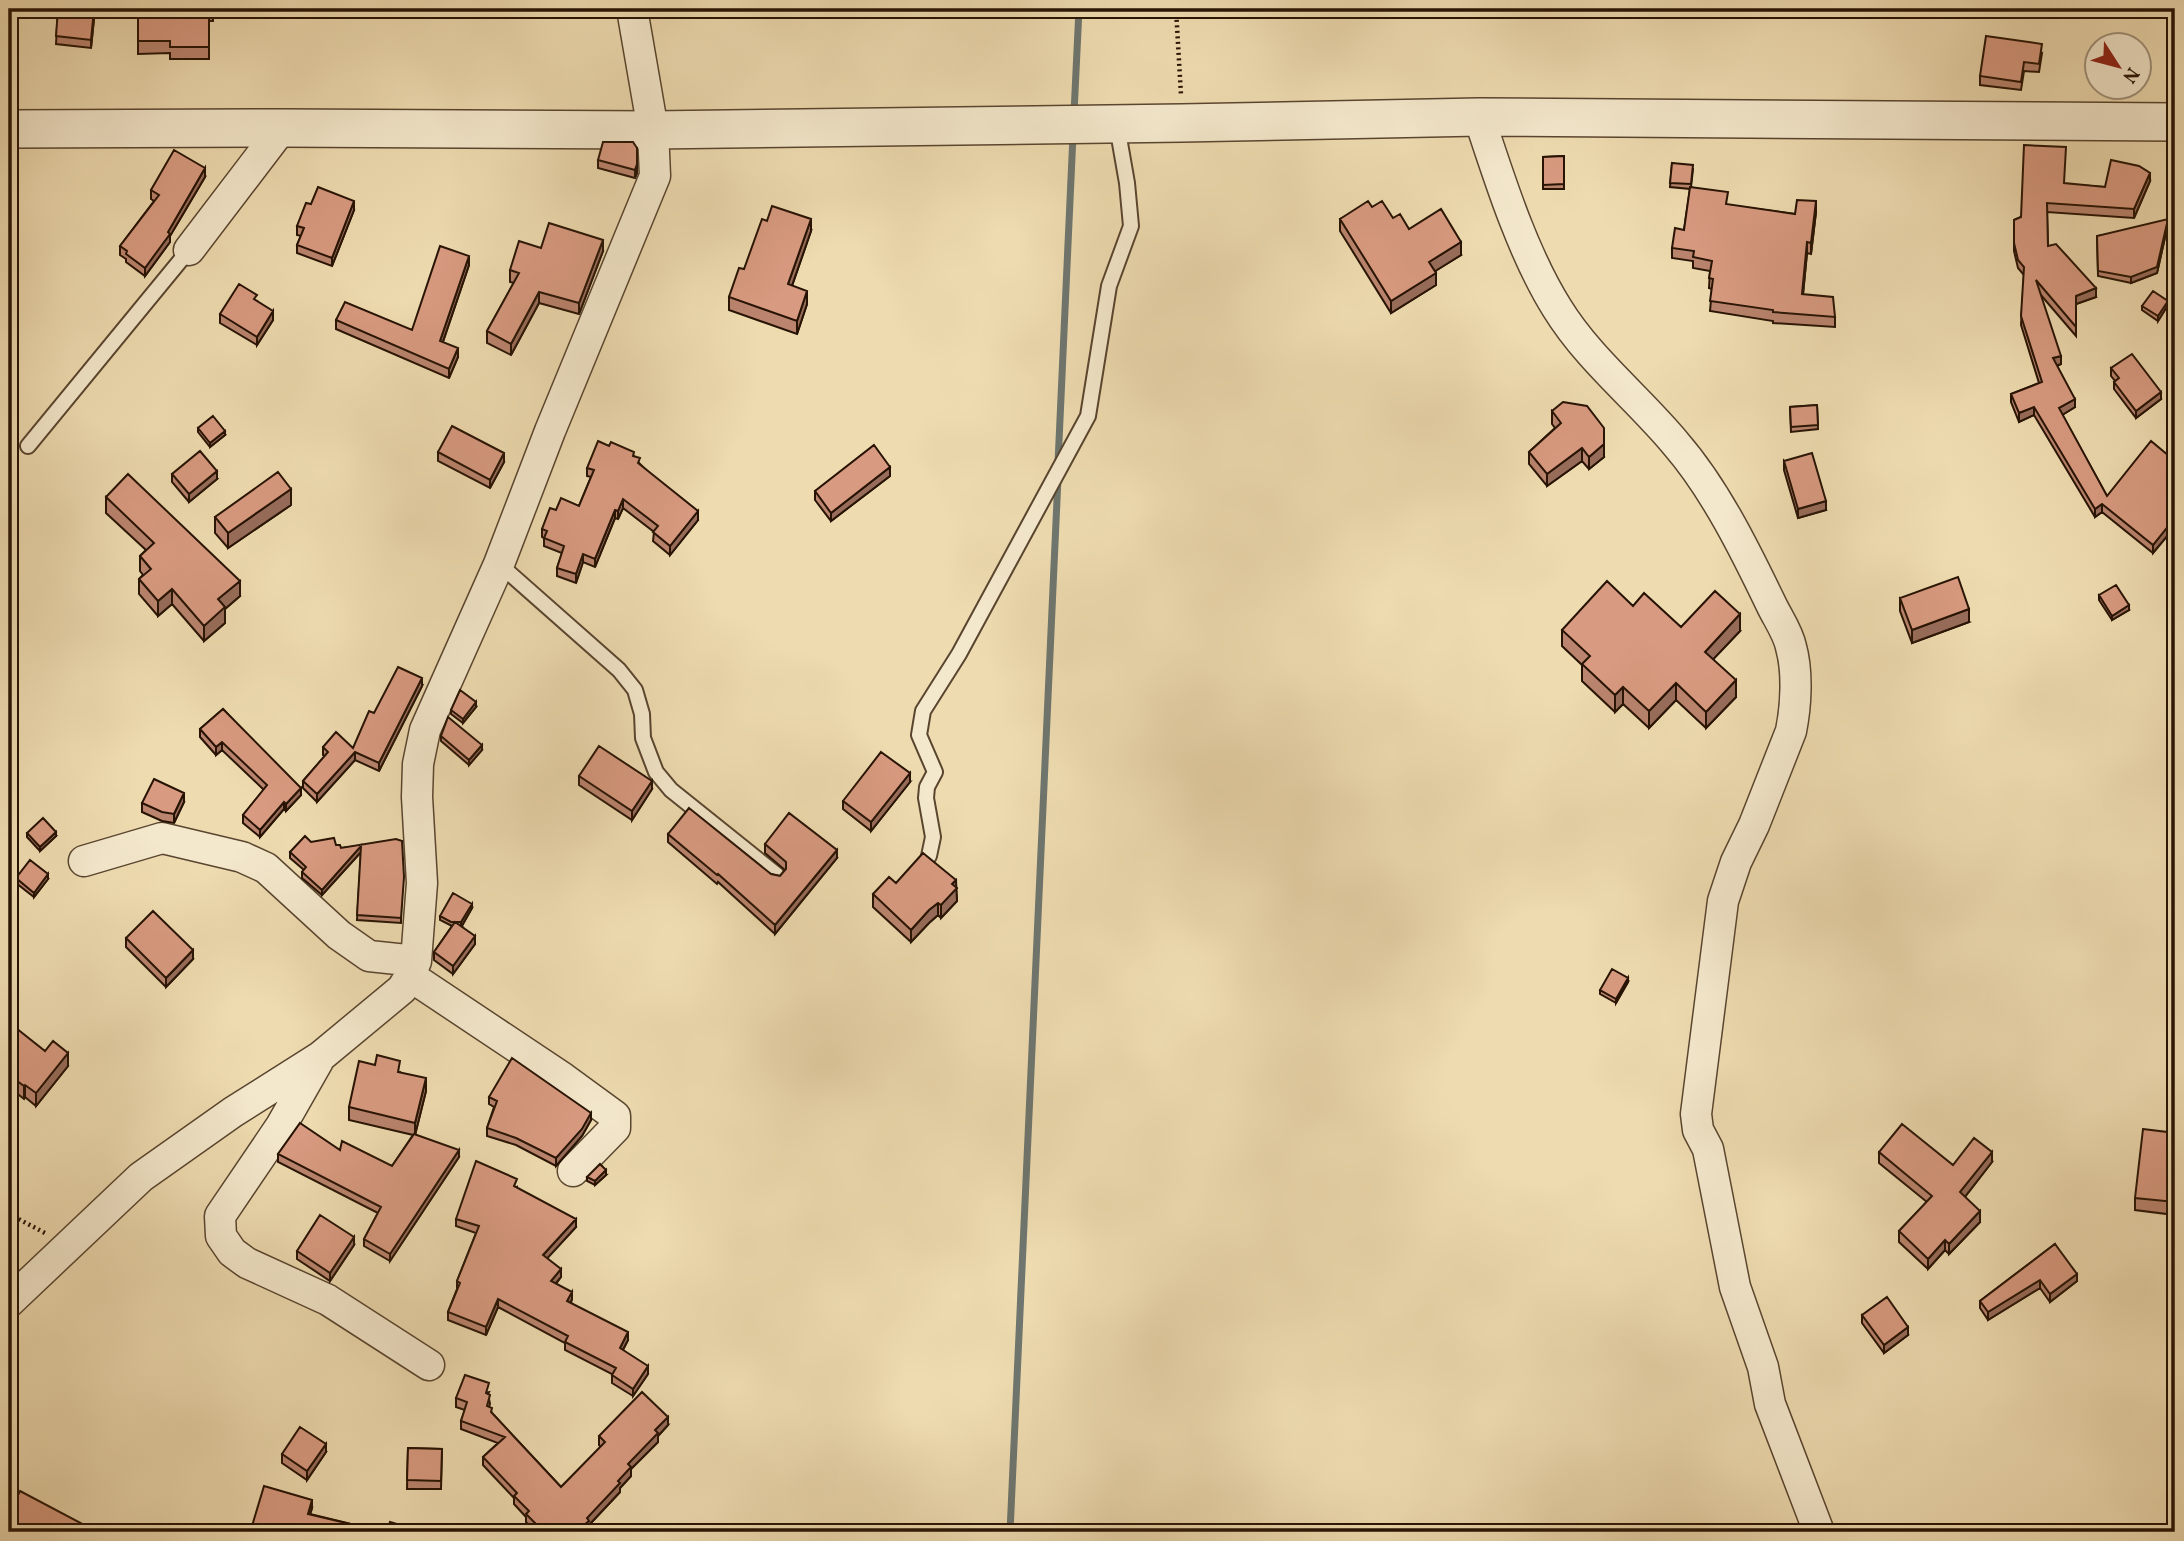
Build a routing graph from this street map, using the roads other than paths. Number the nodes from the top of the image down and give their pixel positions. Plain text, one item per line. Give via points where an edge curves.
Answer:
1 (632, 9) edge
2 (1479, 117) junction
3 (2175, 122) edge
4 (1117, 124) junction
5 (282, 128) junction
6 (9, 129) edge
7 (653, 130) junction
8 (189, 250) joint
9 (27, 446) dead end
10 (499, 564) junction
11 (929, 856) edge
12 (84, 860) dead end
13 (777, 875) edge
14 (413, 968) junction
15 (320, 1057) junction
16 (573, 1171) dead end
17 (9, 1302) edge
18 (429, 1365) dead end
19 (1819, 1532) edge

1 - 7 street
2 - 3 street
2 - 4 street
2 - 19 street via 1503,190 1557,309 1583,345 1698,470 1791,646 1794,717 1723,901 1696,1114 1708,1149 1735,1287 1763,1367 1770,1404
4 - 7 street
4 - 11 lane via 1131,226 1109,286 1088,416 960,654 923,711 919,736 935,772 926,798 933,837
5 - 6 street
5 - 7 street
5 - 8 street
7 - 10 street via 655,176
8 - 9 lane
10 - 13 lane via 619,670 635,690 643,738 656,772 671,790
10 - 14 street via 425,730 418,764 422,884
12 - 14 street via 162,838 242,857 266,868 339,935 369,956
14 - 15 street via 402,989
14 - 16 street via 615,1116 615,1128
15 - 17 street via 233,1111 141,1177
15 - 18 street via 281,1126 220,1216 221,1236 247,1263 328,1300

